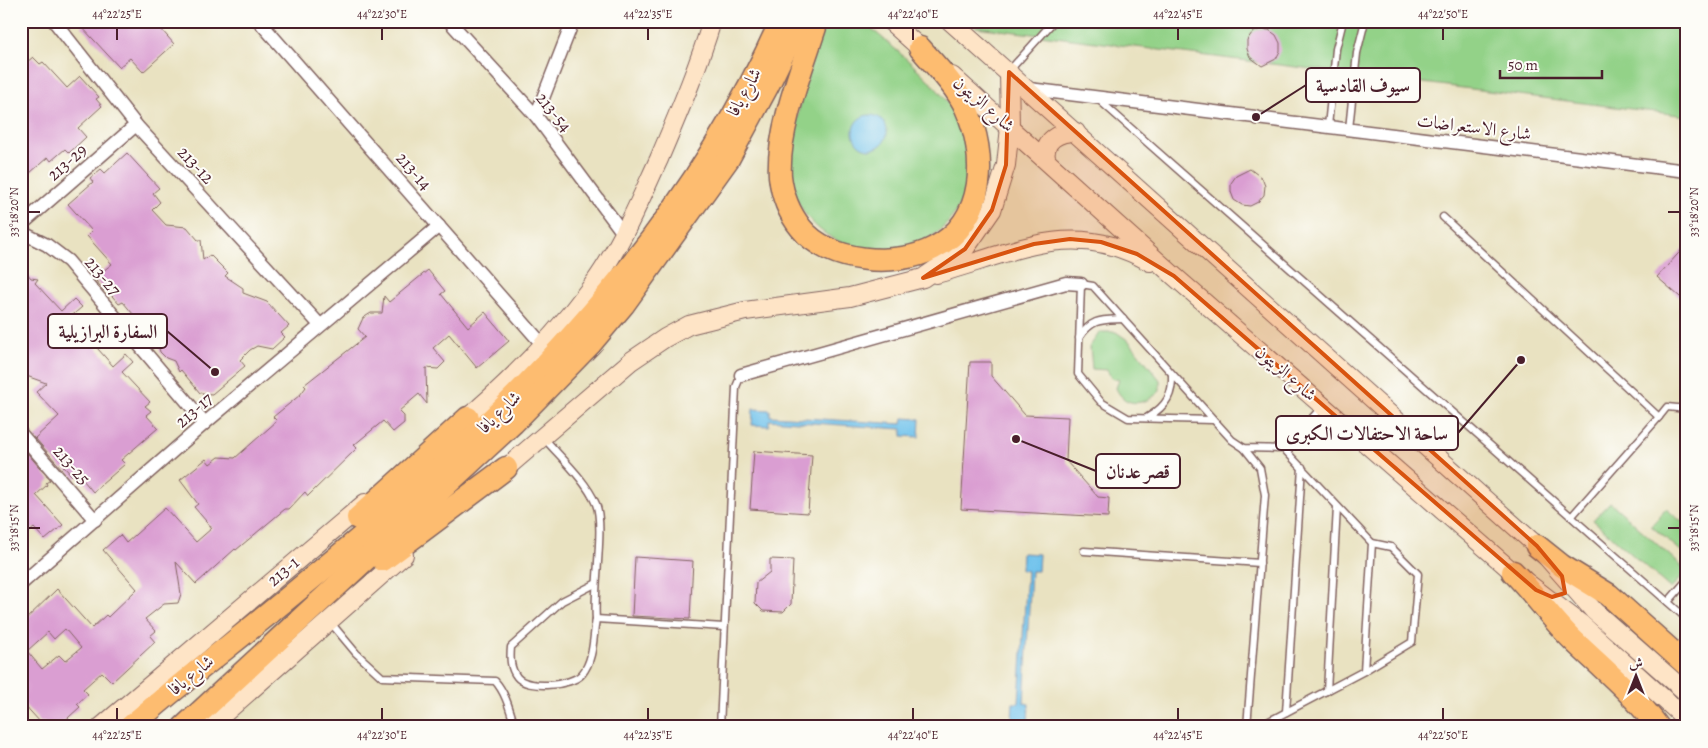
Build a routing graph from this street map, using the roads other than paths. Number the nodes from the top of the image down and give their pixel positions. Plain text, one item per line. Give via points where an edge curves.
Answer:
1 (54, 21) edge
2 (259, 21) edge
3 (448, 21) edge
4 (573, 21) edge
5 (712, 21) edge
6 (781, 21) edge
7 (798, 21) edge
8 (816, 21) edge
9 (890, 21) edge
10 (950, 21) edge
11 (1054, 21) edge
12 (1343, 21) edge
13 (1365, 21) edge
14 (920, 48) junction
15 (1008, 72) junction
16 (1028, 89) junction
17 (1096, 98) junction
18 (536, 116) junction
19 (136, 125) junction
20 (1328, 126) junction
21 (1010, 127) junction
22 (1349, 129) junction
23 (1076, 132) junction
24 (1046, 159) junction
25 (1687, 171) edge
26 (1443, 217) dead end
27 (21, 225) edge
28 (439, 226) junction
29 (21, 232) edge
30 (623, 233) junction
31 (1174, 276) junction
32 (923, 278) junction
33 (1081, 284) junction
34 (1123, 318) junction
35 (320, 325) junction
36 (1079, 339) junction
37 (542, 344) junction
38 (1172, 374) junction
39 (741, 375) joint
40 (1323, 405) junction
41 (1687, 409) edge
42 (1659, 417) junction
43 (468, 418) junction
44 (1146, 418) junction
45 (1214, 420) junction
46 (205, 423) junction
47 (21, 434) edge
48 (543, 437) junction
49 (1244, 448) junction
50 (1284, 449) junction
51 (1302, 467) junction
52 (506, 468) junction
53 (1337, 507) junction
54 (1572, 516) junction
55 (95, 520) junction
56 (1372, 543) junction
57 (1537, 546) junction
58 (1084, 551) dead end
59 (1260, 563) junction
60 (1554, 565) junction
61 (1513, 572) junction
62 (1687, 580) edge
63 (21, 584) edge
64 (595, 584) junction
65 (1536, 590) junction
66 (1668, 602) junction
67 (596, 619) junction
68 (1687, 619) edge
69 (328, 620) junction
70 (724, 628) junction
71 (1687, 666) edge
72 (1364, 671) junction
73 (1327, 691) junction
74 (1687, 693) edge
75 (162, 699) junction
76 (1286, 712) junction
77 (1687, 720) edge
78 (194, 725) edge
79 (720, 726) edge
80 (101, 727) edge
81 (130, 727) edge
82 (514, 727) edge
83 (680, 727) edge
84 (746, 727) edge
85 (1247, 727) edge
86 (1258, 727) edge
87 (1658, 727) edge

1 - 19 street, 213-12
2 - 28 street, 213-14
3 - 18 street, 213-54
4 - 18 street
5 - 30 main road, 213-1 via 671,130
6 - 75 highway, شارع يافا via 746,92 684,194 628,272 583,326 511,402 444,464 302,587
7 - 78 highway, شارع يافا via 728,159 632,293 591,343 513,423
8 - 14 highway via 786,122 780,175 786,204 801,229 840,253 883,260 910,257 935,248 954,234 976,197 981,171 976,134 965,106
9 - 14 main road, شارع الزيتون
10 - 15 main road
11 - 15 lane
12 - 20 lane via 1336,49
13 - 22 lane via 1357,53
14 - 21 main road, شارع الزيتون
15 - 16 main road
15 - 21 main road
16 - 17 street, شارع الاستعراضات
16 - 23 main road
17 - 20 street, شارع الاستعراضات
17 - 54 lane
18 - 30 street, 213-54
19 - 27 street, 213-29
19 - 35 street, 213-12
20 - 22 street, شارع الاستعراضات
21 - 24 main road, شارع الزيتون
21 - 32 main road via 1006,165 992,210 965,249
22 - 25 street, شارع الاستعراضات
23 - 24 main road via 1055,136 1046,146
23 - 57 main road
24 - 31 main road, شارع الزيتون
26 - 42 lane
28 - 35 street, 213-17
28 - 37 street, 213-14
29 - 46 street, 213-27 via 68,261
30 - 37 main road, 213-1 via 592,285
31 - 32 main road via 1137,254 1101,242 1070,239 1034,244
31 - 40 main road, شارع الزيتون
32 - 48 main road via 850,297 744,311 689,325 631,361
33 - 34 lane via 1093,286
33 - 36 lane
33 - 39 street via 1066,283
34 - 36 lane via 1091,323
34 - 38 lane
35 - 46 street, 213-17
36 - 44 lane via 1078,374 1101,402 1128,418
37 - 43 main road, 213-1
38 - 44 lane via 1169,400
38 - 45 lane
39 - 70 lane via 736,387
40 - 50 lane
40 - 61 main road, شارع الزيتون
41 - 42 lane via 1667,407
42 - 54 lane
43 - 75 highway
43 - 80 main road, 213-1 via 261,589
44 - 45 lane
45 - 49 lane
46 - 55 street, 213-17
47 - 55 street, 213-25
48 - 52 main road
48 - 64 lane via 587,489 597,506
49 - 50 lane
49 - 59 lane via 1260,468 1265,495
50 - 51 lane
51 - 53 lane
51 - 76 lane
52 - 69 main road
52 - 78 highway via 387,556 303,624
53 - 56 lane
53 - 73 lane
54 - 66 lane
55 - 63 street, 213-17
56 - 72 lane
56 - 72 lane via 1391,547 1418,574 1412,642
57 - 60 main road
57 - 71 highway via 1609,595
58 - 59 lane
59 - 85 lane
60 - 65 main road via 1565,584 1564,595 1552,597
60 - 74 main road via 1594,611
61 - 65 main road, شارع الزيتون
61 - 87 highway via 1572,640 1635,699
62 - 66 lane
64 - 67 lane
64 - 67 lane via 562,601 511,648 510,661 517,677 526,684 574,682 590,661
65 - 77 main road, شارع الزيتون via 1581,624
66 - 68 lane
67 - 70 lane
69 - 78 main road
69 - 82 lane via 382,677 495,681 509,708
70 - 79 lane
72 - 73 lane
73 - 76 lane
75 - 81 highway, شارع يافا
76 - 86 lane
79 - 83 lane via 686,723
79 - 84 lane

